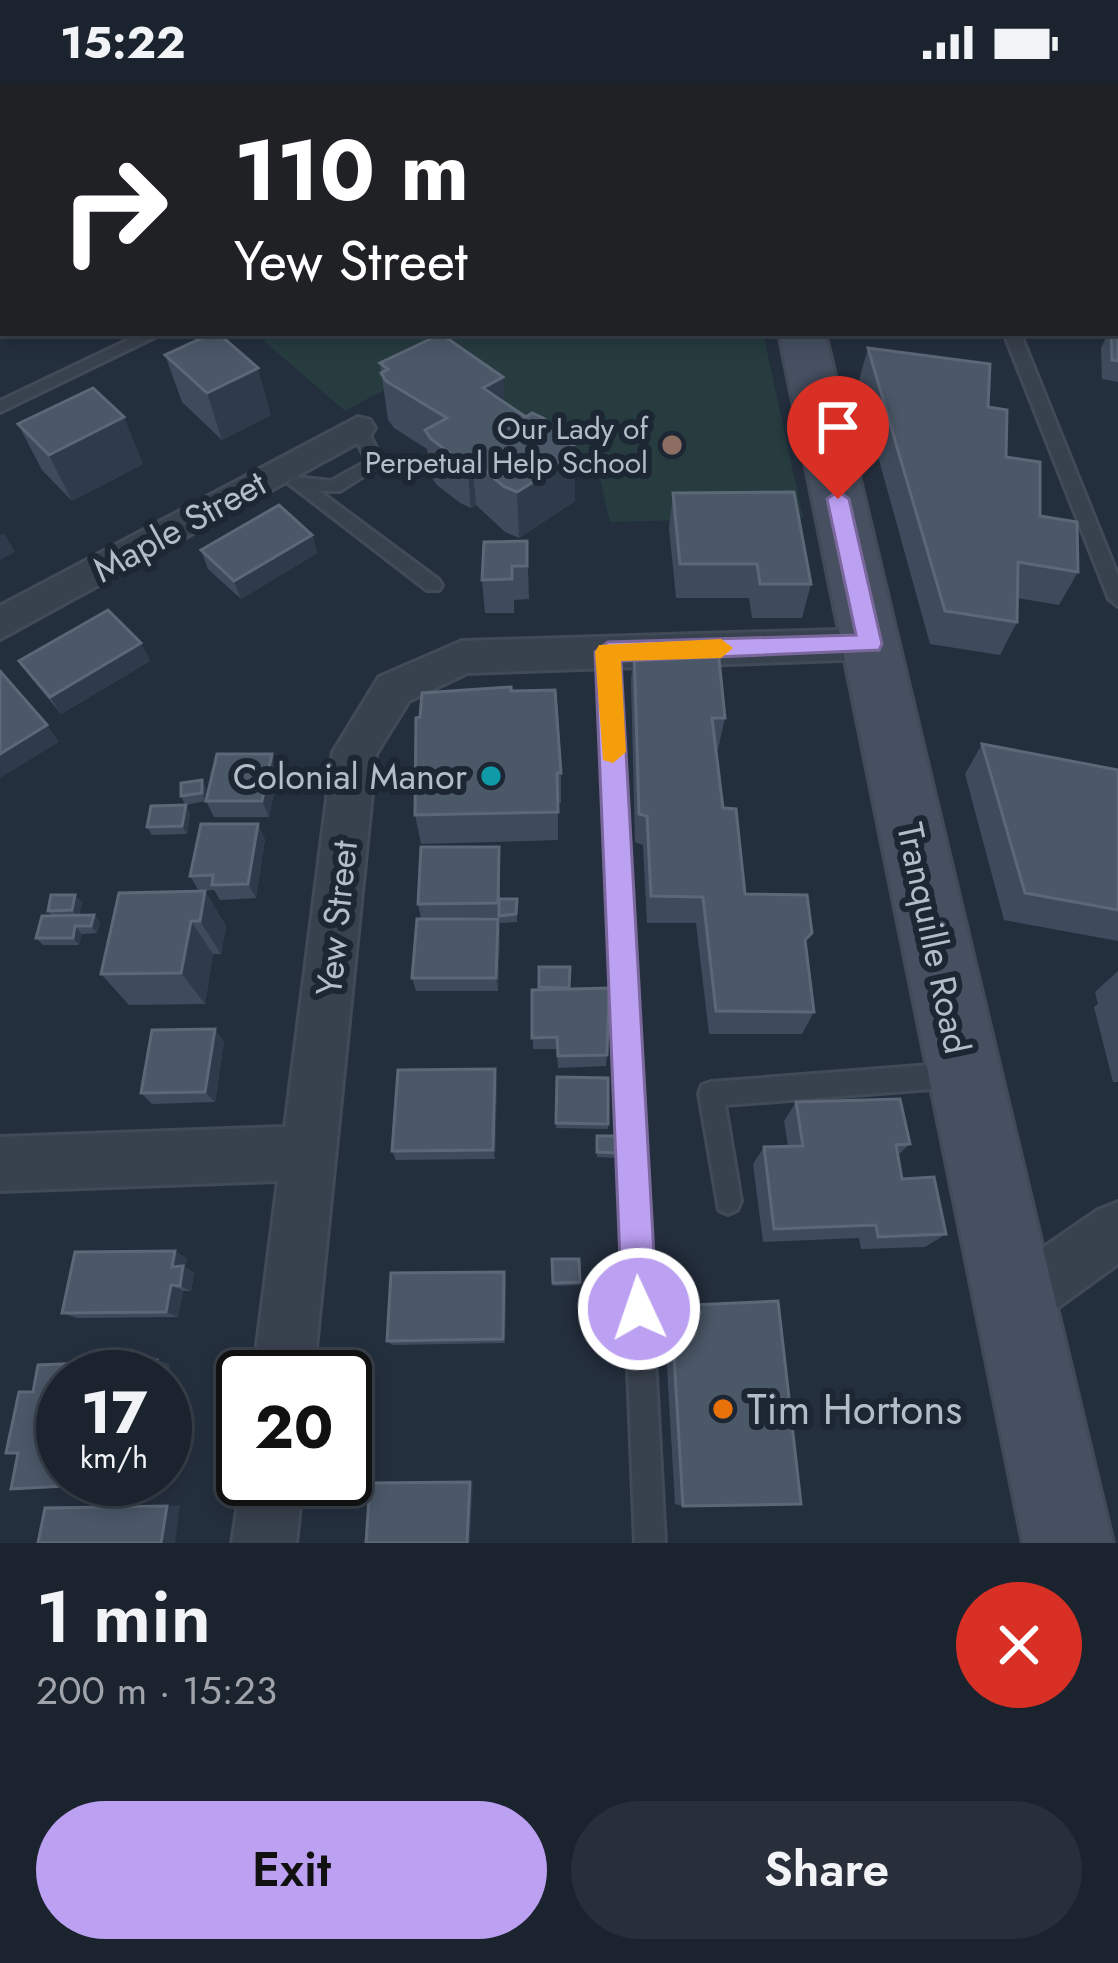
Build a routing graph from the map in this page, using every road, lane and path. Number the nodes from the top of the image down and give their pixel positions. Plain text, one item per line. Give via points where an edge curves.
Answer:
1 (149, 336) edge
2 (803, 336) edge
3 (1013, 336) edge
4 (0, 407) edge
5 (358, 428) dead end
6 (289, 476) junction
7 (433, 585) dead end
8 (1118, 599) edge
9 (0, 625) edge
10 (870, 644) junction
11 (608, 652) junction
12 (964, 1074) junction
13 (309, 1154) junction
14 (0, 1164) edge
15 (728, 1201) dead end
16 (1118, 1230) edge
17 (1014, 1303) junction
18 (287, 1350) edge
19 (269, 1506) edge
20 (264, 1543) edge
21 (650, 1543) edge
22 (1068, 1543) edge

1 - 4 lane
2 - 10 main road, Tranquille Road
3 - 8 lane
5 - 6 street, Maple Street
6 - 7 lane
6 - 9 street, Maple Street
10 - 11 street, Yew Street
10 - 12 main road, Tranquille Road
11 - 13 street, Yew Street via 462,657 394,689 355,752
11 - 21 lane
12 - 15 lane via 711,1094
12 - 17 main road, Tranquille Road
13 - 14 street
13 - 18 street, Yew Street
16 - 17 street
17 - 22 main road, Tranquille Road
19 - 20 street

